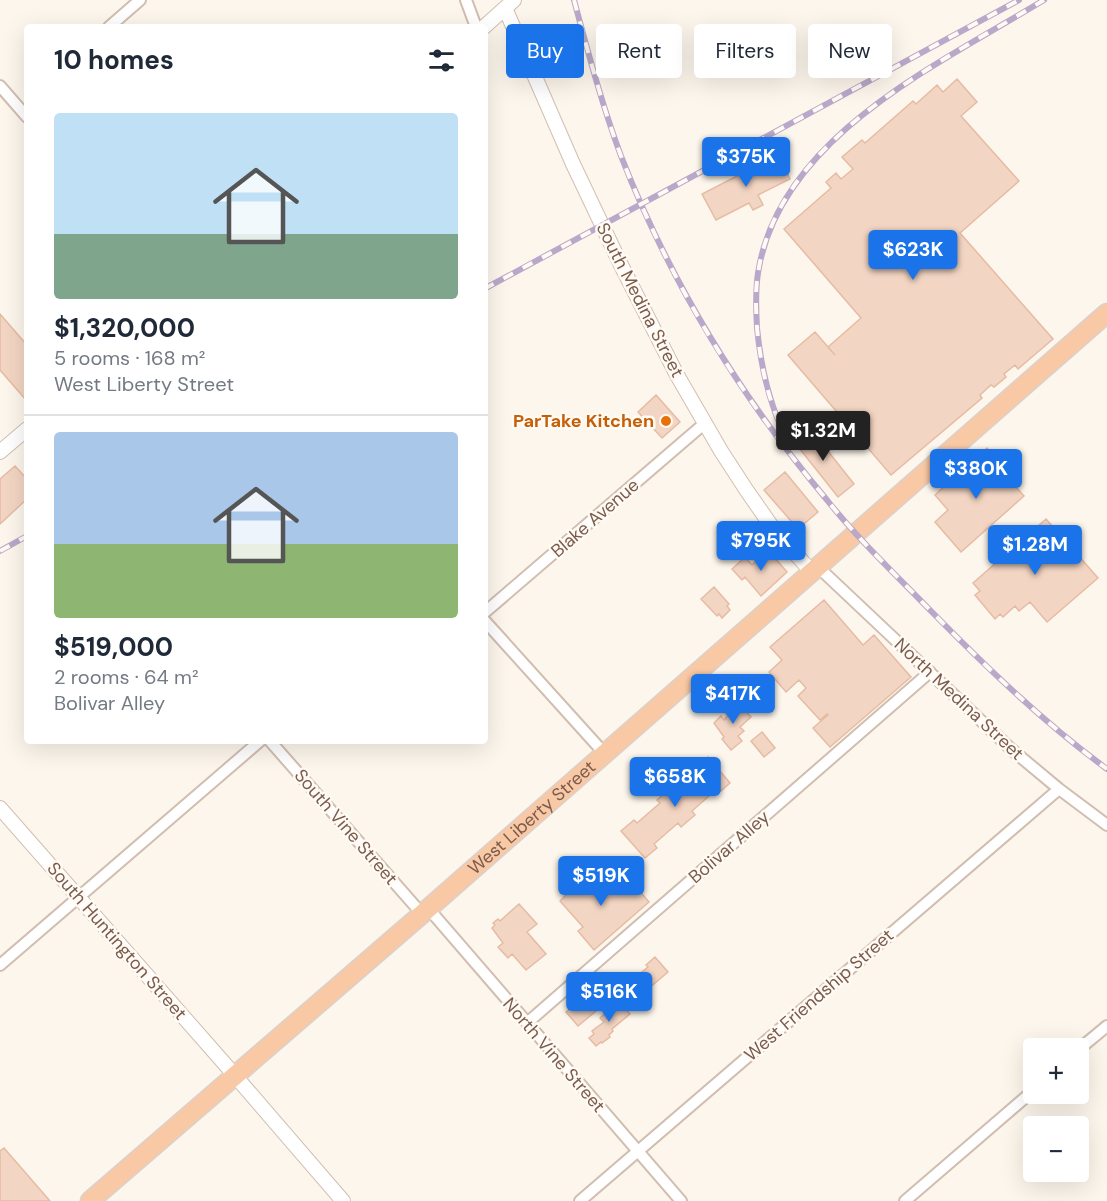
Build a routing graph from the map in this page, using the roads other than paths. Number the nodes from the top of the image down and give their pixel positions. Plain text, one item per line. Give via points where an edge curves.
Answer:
1 (140, 0) edge
2 (466, 0) edge
3 (509, 4) edge
4 (112, 24) edge
5 (475, 24) edge
6 (487, 24) edge
7 (0, 86) edge
8 (24, 114) edge
9 (1107, 313) edge
10 (705, 423) junction
11 (24, 432) edge
12 (0, 452) edge
13 (814, 569) junction
14 (488, 610) edge
15 (488, 624) edge
16 (930, 672) junction
17 (256, 744) edge
18 (273, 744) edge
19 (604, 753) junction
20 (1059, 789) junction
21 (0, 808) edge
22 (1107, 825) edge
23 (78, 897) junction
24 (424, 911) junction
25 (0, 965) edge
26 (527, 1023) junction
27 (1107, 1026) edge
28 (1089, 1041) edge
29 (235, 1075) junction
30 (1023, 1099) edge
31 (638, 1151) junction
32 (90, 1201) edge
33 (343, 1201) edge
34 (580, 1201) edge
35 (681, 1201) edge
36 (905, 1201) edge

1 - 4 street
2 - 5 street
3 - 6 street
3 - 10 street, South Medina Street via 573,164 677,375
7 - 8 street
9 - 13 highway, West Liberty Street
10 - 13 street, South Medina Street via 775,531
10 - 14 street, Blake Avenue
11 - 12 street
13 - 16 street, North Medina Street
13 - 19 highway, West Liberty Street
15 - 19 street
16 - 20 street, North Medina Street via 988,729
16 - 26 street, Bolivar Alley
17 - 23 street
18 - 24 street, South Vine Street
19 - 24 highway, West Liberty Street
20 - 22 street, North Medina Street
20 - 31 street, West Friendship Street
21 - 23 street, South Huntington Street
23 - 25 street
23 - 29 street, South Huntington Street
24 - 26 street, North Vine Street
24 - 29 highway, West Liberty Street
26 - 31 street, North Vine Street
27 - 28 street
29 - 32 highway, West Liberty Street
29 - 33 street, South Huntington Street
30 - 36 street
31 - 34 street, West Friendship Street
31 - 35 street, North Vine Street

